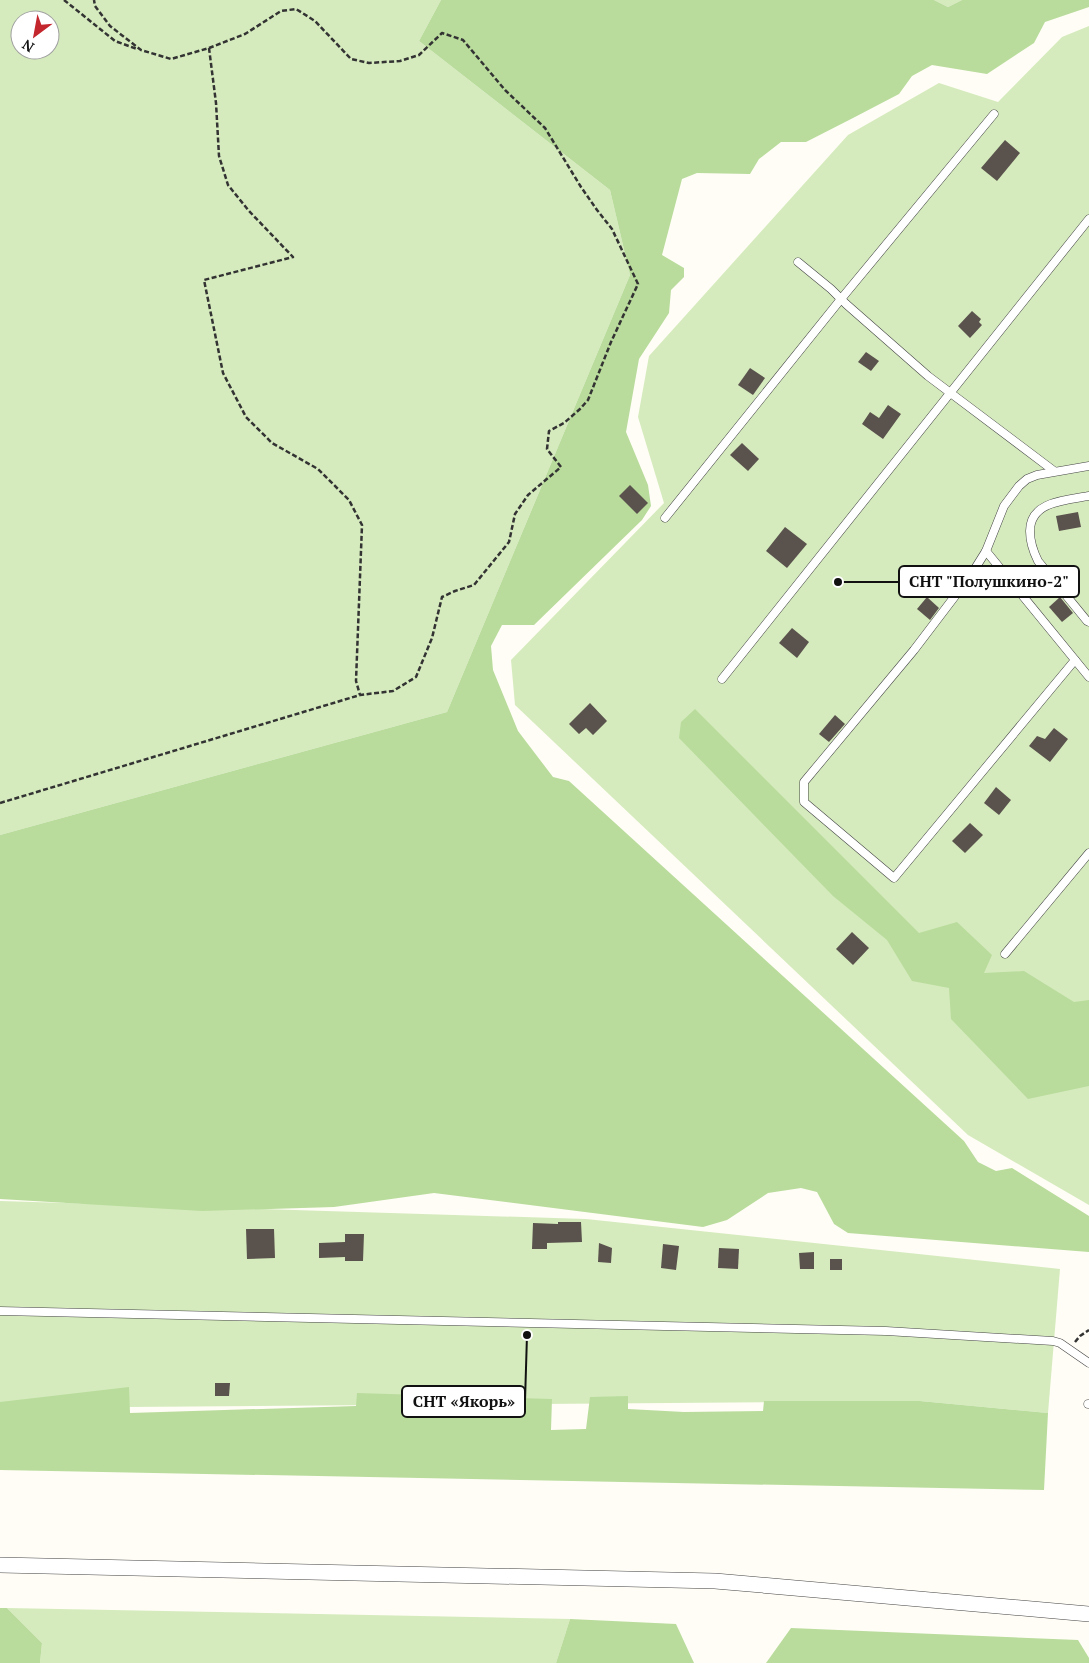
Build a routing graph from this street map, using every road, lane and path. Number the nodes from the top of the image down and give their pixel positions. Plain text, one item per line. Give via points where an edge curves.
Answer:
1 (64, 0) edge
2 (94, 0) edge
3 (209, 48) junction
4 (141, 50) junction
5 (994, 114) dead end
6 (1089, 219) edge
7 (798, 262) dead end
8 (840, 299) junction
9 (950, 392) junction
10 (1089, 466) edge
11 (1054, 471) junction
12 (1089, 496) edge
13 (665, 518) dead end
14 (986, 551) junction
15 (1089, 622) edge
16 (1075, 660) junction
17 (1089, 677) edge
18 (722, 679) dead end
19 (360, 695) junction
20 (0, 803) edge
21 (1089, 853) edge
22 (1005, 954) dead end
23 (0, 1310) edge
24 (1089, 1330) edge
25 (1070, 1350) junction
26 (1089, 1363) edge
27 (0, 1565) edge
28 (1089, 1614) edge

1 - 4 path via 115,41
2 - 4 path via 110,26
3 - 4 path via 171,59
3 - 19 path via 219,156 228,185 293,258 204,280 222,373 246,417 272,443 318,470 349,500 362,525 356,681
3 - 19 path via 245,34 281,11 296,9 314,21 351,59 369,63 400,61 419,55 442,33 462,40 505,90 545,128 581,187 612,228 638,284 588,400 564,423 549,430 547,449 561,466 528,495 515,514 509,542 474,585 455,590 442,598 432,638 416,677 393,691
5 - 8 lane
6 - 9 lane
7 - 8 lane
8 - 9 lane
8 - 13 lane
9 - 11 lane
9 - 18 lane
10 - 11 lane
11 - 14 lane via 1032,477 1019,486 1004,506
12 - 15 lane via 1044,506 1030,527 1030,540 1038,561
14 - 16 lane
14 - 16 lane via 914,650 804,782 804,802 894,878
16 - 17 lane
19 - 20 path
21 - 22 lane
23 - 25 lane via 886,1330 1053,1341
24 - 25 path
25 - 26 lane
27 - 28 street via 715,1581

